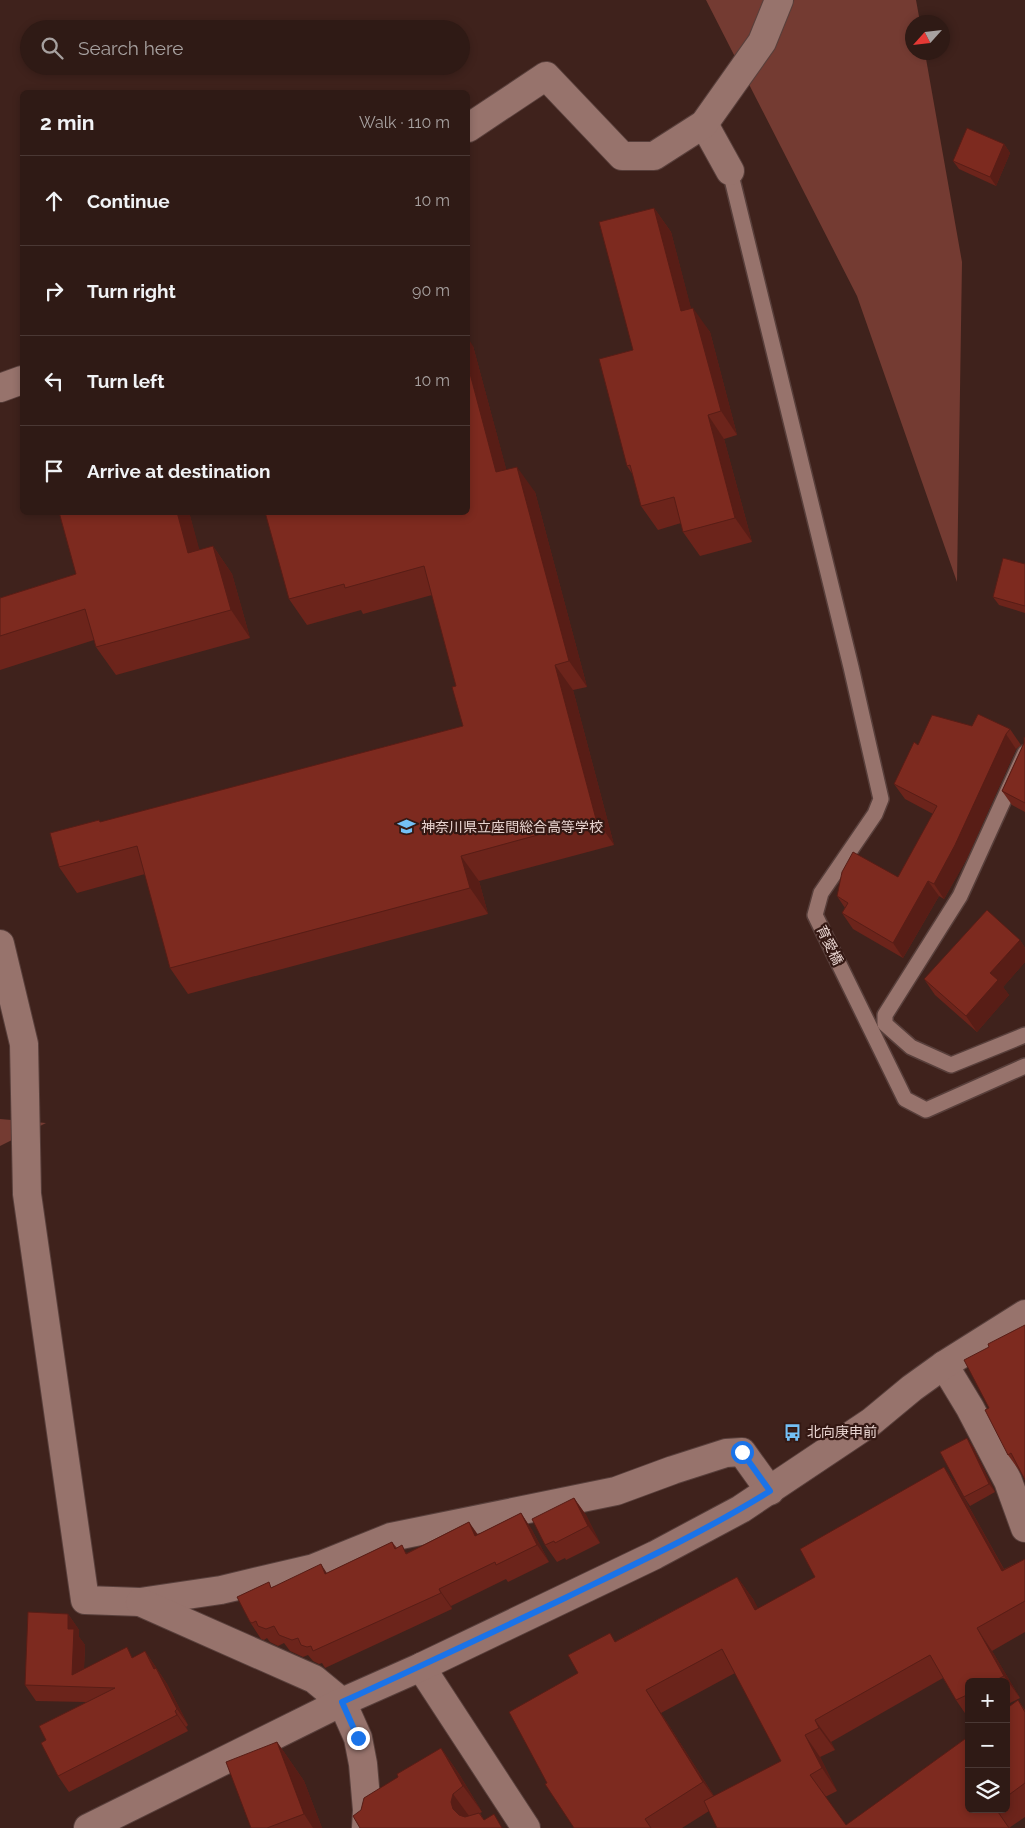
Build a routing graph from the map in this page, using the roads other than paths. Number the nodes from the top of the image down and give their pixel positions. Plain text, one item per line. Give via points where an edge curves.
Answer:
1 (779, 0) edge
2 (704, 124) junction
3 (470, 127) edge
4 (730, 171) joint
5 (20, 381) edge
6 (0, 388) edge
7 (1025, 753) edge
8 (0, 944) edge
9 (1025, 1035) edge
10 (1025, 1066) edge
11 (1025, 1314) edge
12 (944, 1365) junction
13 (770, 1491) junction
14 (1025, 1528) edge
15 (140, 1602) junction
16 (421, 1667) junction
17 (342, 1702) junction
18 (512, 1821) edge
19 (88, 1828) edge
20 (366, 1828) edge

1 - 2 street via 762,42
2 - 3 street via 654,156 622,156 546,76
2 - 4 street
4 - 10 lane, 育愛橋 via 881,799 875,814 820,893 815,915 905,1099 926,1110
5 - 6 street
7 - 9 lane via 960,896 885,1015 885,1024 911,1047 951,1065
8 - 15 street via 24,1044 27,1194 85,1600
11 - 12 street
12 - 13 street via 871,1422
12 - 14 street via 1008,1481
13 - 15 street via 742,1452 726,1453 616,1491 391,1537 314,1568 222,1590
13 - 16 street via 654,1555
15 - 17 street via 314,1679
16 - 17 street
16 - 18 street
17 - 19 street
17 - 20 street via 358,1738 363,1764

